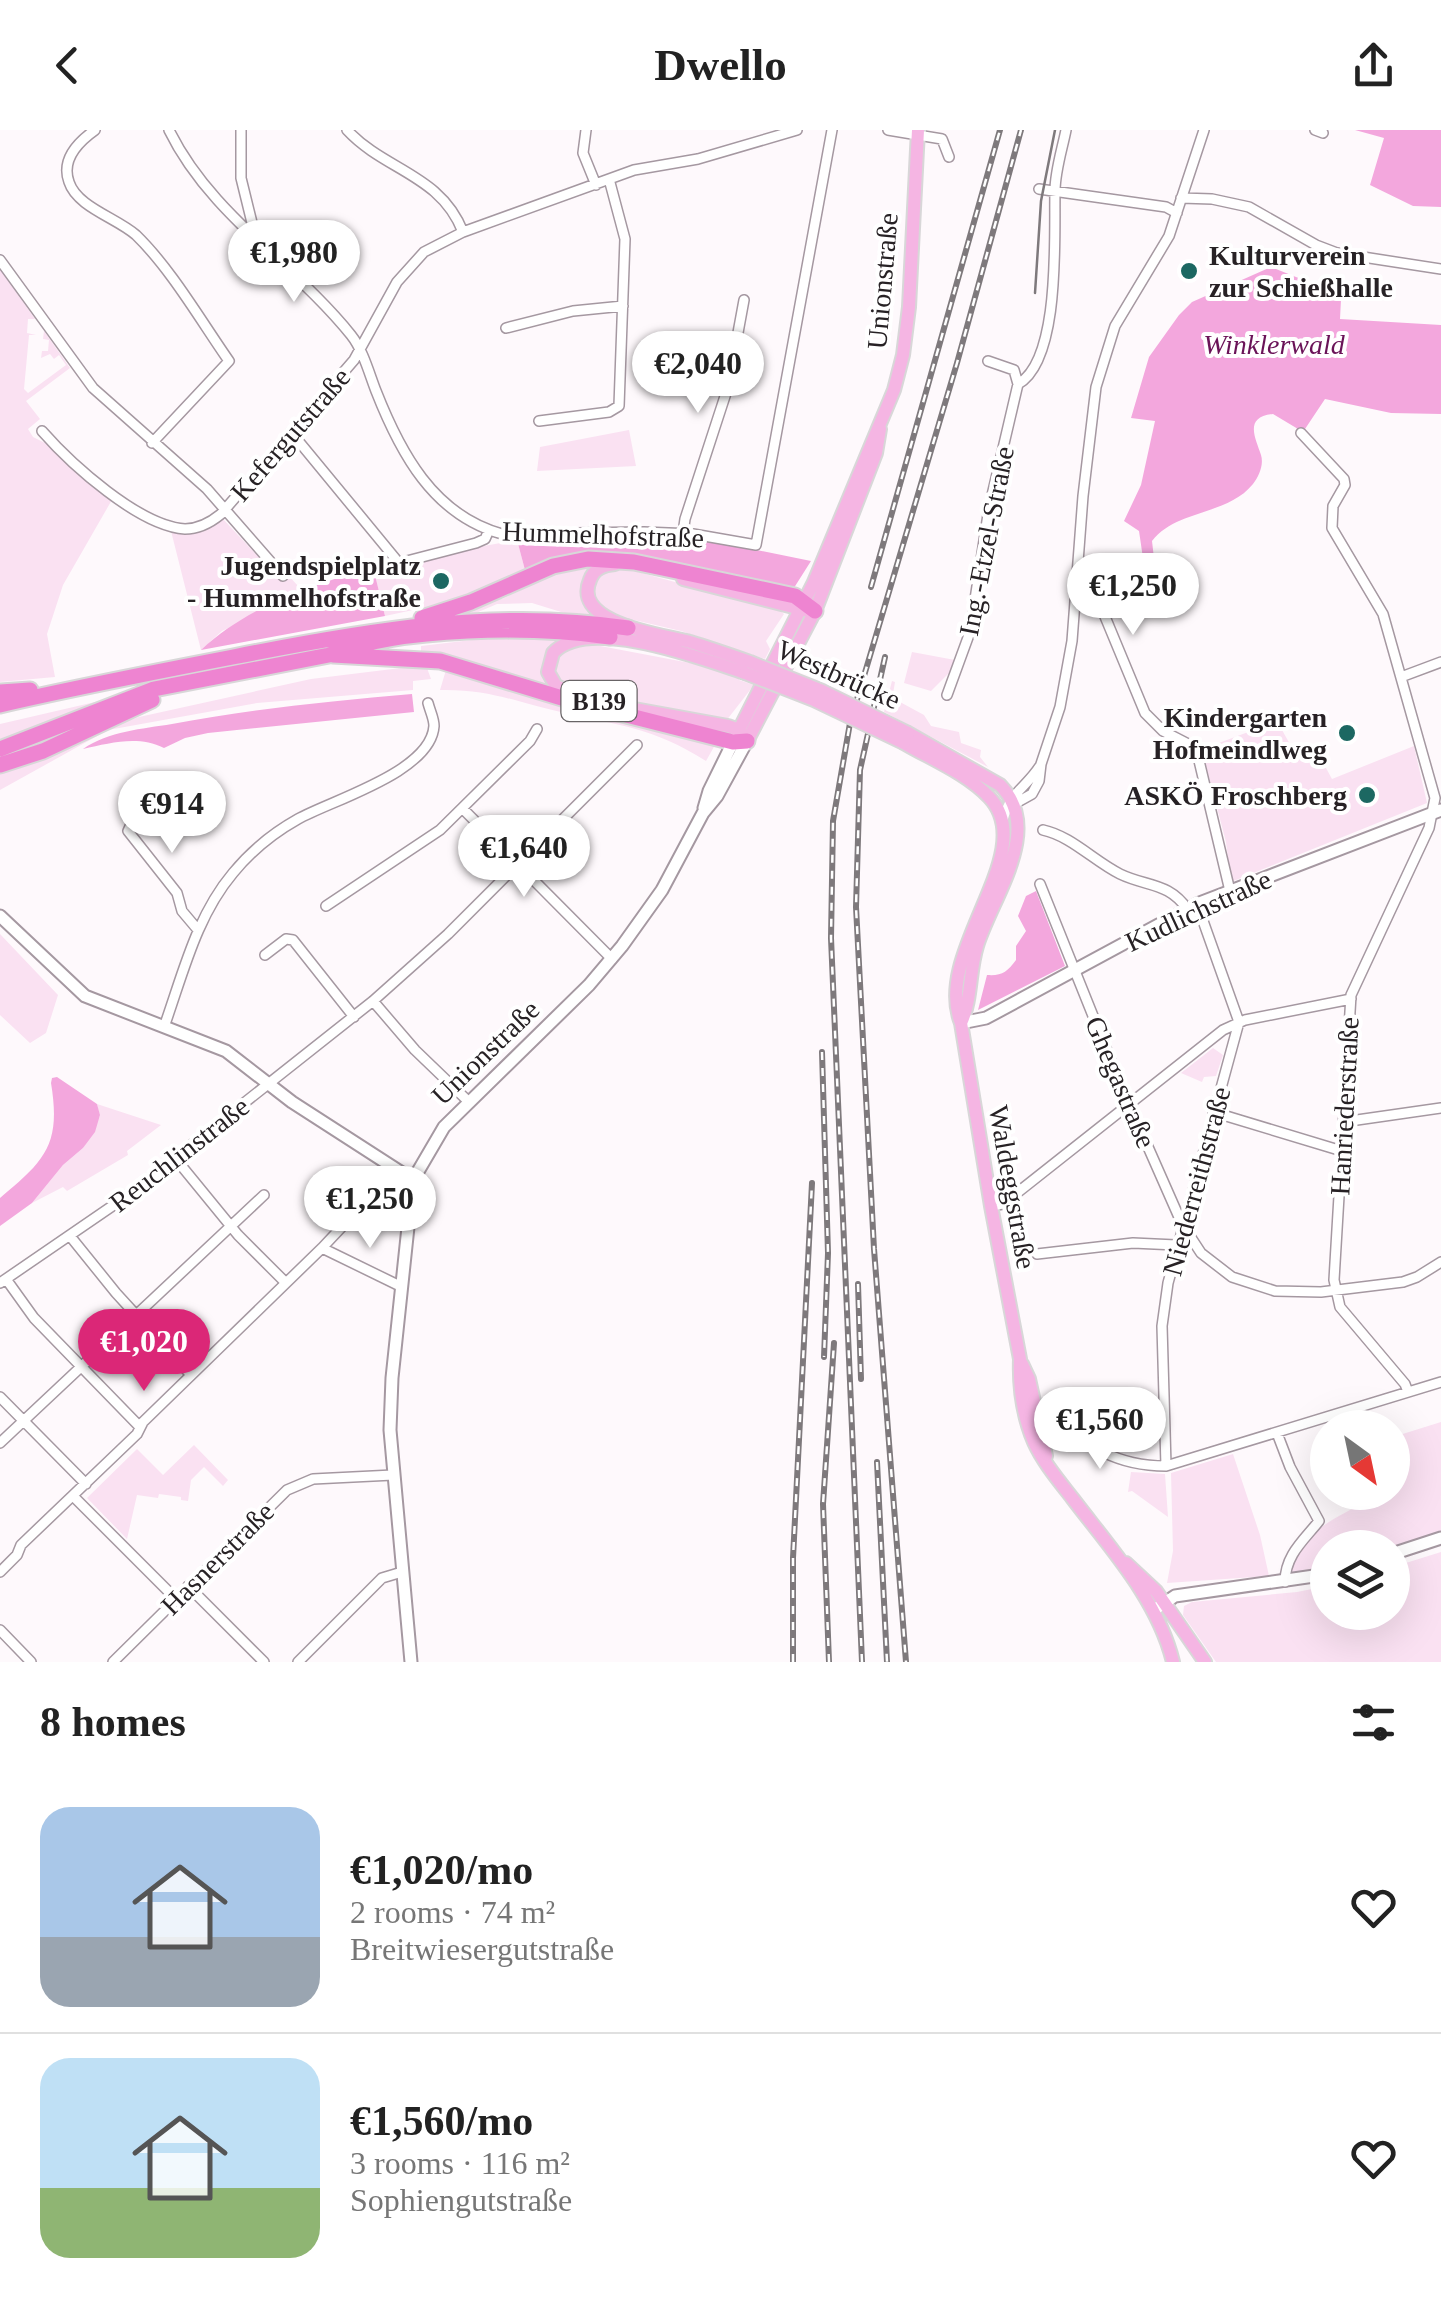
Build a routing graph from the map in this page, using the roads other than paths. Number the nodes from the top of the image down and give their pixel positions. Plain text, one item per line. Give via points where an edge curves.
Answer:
1 (95, 130) edge
2 (168, 130) edge
3 (241, 130) edge
4 (347, 130) edge
5 (586, 130) edge
6 (798, 130) edge
7 (832, 130) edge
8 (888, 130) edge
9 (1066, 130) edge
10 (1204, 130) edge
11 (919, 132) edge
12 (778, 133) edge
13 (948, 157) dead end
14 (609, 179) junction
15 (596, 185) junction
16 (1039, 188) dead end
17 (1054, 188) junction
18 (244, 193) junction
19 (1181, 198) junction
20 (218, 200) junction
21 (1177, 213) junction
22 (463, 232) junction
23 (256, 239) junction
24 (0, 260) edge
25 (1441, 270) edge
26 (744, 300) dead end
27 (623, 306) junction
28 (506, 328) dead end
29 (360, 352) junction
30 (988, 361) dead end
31 (1018, 384) junction
32 (540, 421) dead end
33 (42, 431) dead end
34 (291, 432) junction
35 (1301, 434) dead end
36 (152, 443) junction
37 (225, 509) junction
38 (490, 530) junction
39 (683, 534) junction
40 (1078, 571) junction
41 (282, 576) dead end
42 (807, 608) junction
43 (628, 628) junction
44 (374, 631) junction
45 (610, 637) junction
46 (329, 655) junction
47 (1441, 662) edge
48 (748, 668) junction
49 (1401, 677) junction
50 (173, 685) junction
51 (84, 686) junction
52 (0, 692) edge
53 (947, 695) dead end
54 (428, 703) dead end
55 (0, 705) edge
56 (0, 714) edge
57 (536, 729) dead end
58 (740, 738) junction
59 (906, 738) junction
60 (637, 745) dead end
61 (0, 750) edge
62 (0, 765) edge
63 (171, 789) dead end
64 (985, 794) junction
65 (1011, 801) junction
66 (463, 810) junction
67 (1437, 811) edge
68 (1004, 820) junction
69 (1043, 830) dead end
70 (518, 866) junction
71 (1040, 884) dead end
72 (1230, 891) junction
73 (326, 906) dead end
74 (1193, 907) junction
75 (0, 916) edge
76 (198, 930) junction
77 (265, 955) dead end
78 (612, 959) junction
79 (1076, 971) junction
80 (1351, 999) junction
81 (373, 1002) junction
82 (354, 1017) junction
83 (1239, 1022) junction
84 (961, 1023) junction
85 (164, 1027) junction
86 (268, 1084) junction
87 (469, 1102) junction
88 (1129, 1104) junction
89 (1441, 1108) edge
90 (1213, 1112) junction
91 (1344, 1122) junction
92 (1342, 1150) junction
93 (176, 1158) junction
94 (389, 1167) junction
95 (413, 1180) junction
96 (264, 1195) dead end
97 (990, 1206) junction
98 (1182, 1224) junction
99 (230, 1226) junction
100 (70, 1236) junction
101 (1176, 1245) junction
102 (322, 1248) junction
103 (1036, 1254) dead end
104 (1441, 1262) edge
105 (3, 1281) edge
106 (286, 1283) junction
107 (402, 1287) junction
108 (1334, 1290) junction
109 (135, 1314) junction
110 (1020, 1359) junction
111 (80, 1364) junction
112 (191, 1375) junction
113 (1441, 1382) edge
114 (1408, 1392) junction
115 (0, 1397) edge
116 (23, 1420) junction
117 (1039, 1421) junction
118 (140, 1426) junction
119 (1278, 1433) junction
120 (0, 1443) edge
121 (1047, 1463) junction
122 (1166, 1466) junction
123 (393, 1475) junction
124 (86, 1484) junction
125 (74, 1497) junction
126 (1441, 1538) edge
127 (1410, 1548) edge
128 (0, 1572) edge
129 (402, 1572) junction
130 (1310, 1577) edge
131 (1285, 1582) junction
132 (188, 1586) junction
133 (176, 1598) junction
134 (1158, 1607) junction
135 (0, 1630) edge
136 (31, 1662) edge
137 (113, 1662) edge
138 (264, 1662) edge
139 (298, 1662) edge
140 (411, 1662) edge
141 (1173, 1662) edge
142 (1205, 1662) edge

1 - 36 street via 70,156 71,188 142,241 229,362
2 - 20 street
3 - 18 street
4 - 22 street via 440,194
5 - 15 street via 584,154
6 - 12 street, Kefergutstraße
7 - 39 street, Hummelhofstraße via 756,545
8 - 11 street
9 - 17 street, Ing.-Etzel-Straße
10 - 19 street, Waldeggstraße
11 - 13 street via 942,139
11 - 42 main road, Unionstraße via 898,375
12 - 14 street, Kefergutstraße
14 - 15 street, Kefergutstraße
14 - 27 street via 624,233
15 - 22 street, Kefergutstraße
16 - 17 street
17 - 21 street
17 - 31 street, Ing.-Etzel-Straße via 1047,324 1036,362
18 - 20 street via 230,202
18 - 23 street
19 - 21 street, Waldeggstraße
19 - 25 street via 1250,208 1337,253
20 - 23 street
21 - 40 street, Waldeggstraße via 1105,353 1093,401
22 - 29 street, Kefergutstraße via 424,252 405,272
23 - 29 street
24 - 36 street via 85,378
26 - 39 street via 728,387
27 - 28 street
27 - 32 street via 619,407
29 - 34 street, Kefergutstraße
29 - 38 street via 394,436 416,471 452,508
30 - 31 street via 1009,366
31 - 53 street, Ing.-Etzel-Straße via 970,632
33 - 37 street, Kefergutstraße via 95,480 161,523 195,528
34 - 37 street, Kefergutstraße
34 - 38 street, Hummelhofstraße via 399,563 476,543
35 - 49 street via 1344,479 1332,506 1332,528 1378,604
36 - 37 street
37 - 41 street
38 - 39 street, Hummelhofstraße
40 - 65 street, Waldeggstraße via 1066,676 1036,788
40 - 72 street via 1089,578 1150,721 1196,748
42 - 43 main road, B139 via 607,565 590,578 590,600
42 - 44 highway via 634,562 588,559
42 - 58 main road, Unionstraße
43 - 44 highway via 506,619
43 - 48 main road, B139 via 686,641
44 - 51 highway
45 - 46 highway via 474,632 364,644
45 - 48 main road, B139
45 - 58 main road, B139 via 556,648 548,667 554,684
46 - 50 highway
46 - 58 highway via 440,662 575,702
47 - 49 street
48 - 59 main road, Westbrücke / B139, bridge via 820,690
49 - 67 street
50 - 56 highway via 152,682
50 - 61 highway
50 - 62 highway via 157,698
51 - 52 highway
51 - 55 highway
54 - 76 street via 433,728 415,757 270,838 232,874
57 - 66 street
58 - 78 street, Unionstraße via 662,890
59 - 64 main road, B139
59 - 65 main road, B139 via 986,775
60 - 70 street, Reuchlinstraße
63 - 76 street via 128,831
64 - 65 main road
64 - 68 main road, B139
65 - 68 street, Waldeggstraße
65 - 84 main road, Waldeggstraße via 1016,844 978,941
66 - 70 street
66 - 73 street
67 - 72 street, Kudlichstraße
67 - 80 street, Hanriederstraße
68 - 84 main road, Waldeggstraße via 1001,857 958,972 955,1008
69 - 74 street via 1124,876 1171,890
70 - 78 street
70 - 81 street, Reuchlinstraße
71 - 79 street, Ghegastraße
72 - 74 street, Kudlichstraße
74 - 79 street, Kudlichstraße
74 - 83 street
75 - 85 street via 78,992
76 - 85 street
77 - 82 street via 293,940
78 - 87 street, Unionstraße
79 - 84 street, Kudlichstraße via 980,1021
79 - 88 street, Ghegastraße
80 - 83 street
80 - 91 street, Hanriederstraße
81 - 82 street, Reuchlinstraße
81 - 87 street
82 - 86 street, Reuchlinstraße
83 - 88 street
83 - 90 street, Niederreithstraße
84 - 97 main road, Waldeggstraße
85 - 86 street via 226,1050
86 - 93 street, Reuchlinstraße
86 - 94 street
87 - 95 street, Unionstraße via 433,1140
88 - 97 street via 1003,1204
88 - 98 street, Ghegastraße
89 - 91 street
90 - 92 street
90 - 98 street, Niederreithstraße
91 - 92 street, Hanriederstraße
92 - 108 street, Hanriederstraße
93 - 99 street
93 - 100 street, Reuchlinstraße
94 - 95 street
94 - 102 street
95 - 107 street, Unionstraße
96 - 99 street
97 - 110 main road, Waldeggstraße
98 - 101 street, Niederreithstraße
98 - 108 street, Ghegastraße via 1204,1256 1241,1281 1276,1291
99 - 106 street
99 - 109 street
100 - 105 street, Reuchlinstraße
100 - 109 street
101 - 103 street
101 - 122 street, Niederreithstraße via 1162,1326
102 - 106 street
102 - 107 street
104 - 108 street, Ghegastraße via 1403,1282
105 - 111 street
106 - 112 street
107 - 123 street, Unionstraße via 390,1409
108 - 114 street via 1340,1307
109 - 111 street
109 - 112 street
110 - 117 main road, Waldeggstraße
110 - 121 main road, Waldeggstraße via 1030,1432
111 - 116 street
111 - 118 street
112 - 118 street
113 - 114 street
114 - 119 street
115 - 116 street
116 - 120 street
116 - 124 street
117 - 121 main road, Waldeggstraße
117 - 122 street via 1060,1422 1130,1463
118 - 124 street
119 - 122 street
119 - 131 street via 1319,1520 1293,1552
121 - 134 main road, Waldeggstraße
123 - 129 street, Unionstraße
123 - 132 street, Hasnerstraße via 294,1485
124 - 125 street
125 - 128 street
125 - 133 street
126 - 127 street
129 - 139 street via 382,1578
129 - 140 street, Unionstraße
130 - 131 street
131 - 134 street via 1176,1596
132 - 133 street, Hasnerstraße
132 - 138 street
133 - 137 street, Hasnerstraße
134 - 141 main road, Waldeggstraße
134 - 142 main road, Waldeggstraße
135 - 136 street

